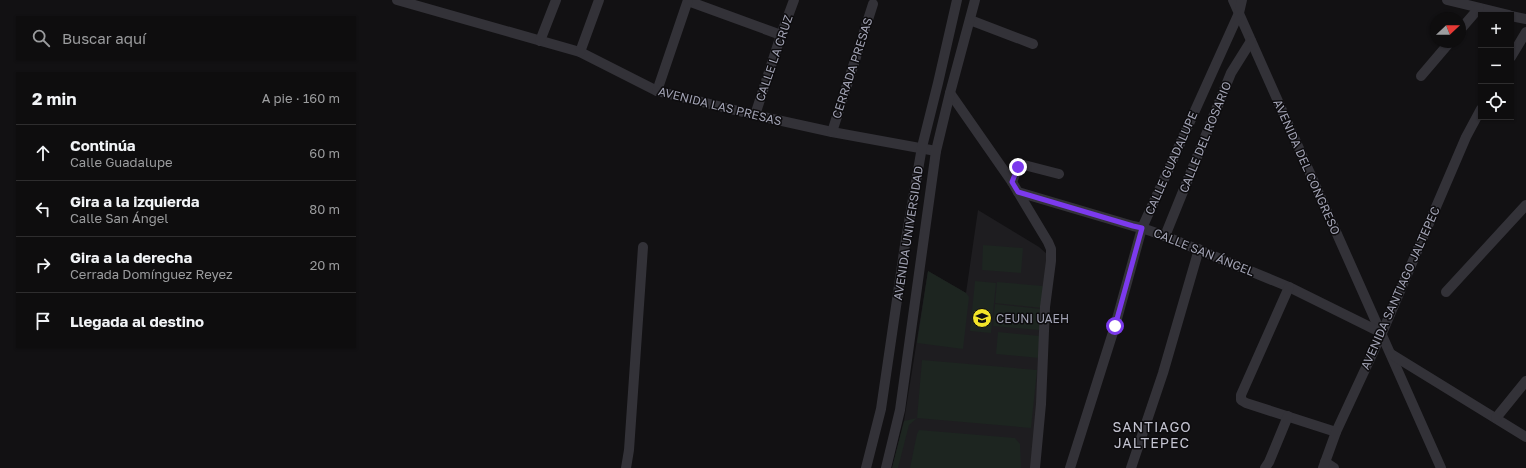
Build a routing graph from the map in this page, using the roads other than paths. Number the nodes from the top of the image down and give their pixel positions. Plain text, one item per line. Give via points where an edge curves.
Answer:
1 (397, 0) edge
2 (556, 0) edge
3 (599, 0) edge
4 (794, 0) edge
5 (957, 0) edge
6 (975, 0) edge
7 (1233, 0) edge
8 (1242, 0) edge
9 (1447, 0) edge
10 (688, 1) edge
11 (873, 4) dead end
12 (1479, 8) junction
13 (1497, 12) edge
14 (1239, 13) junction
15 (1514, 16) edge
16 (1526, 19) edge
17 (970, 20) junction
18 (1466, 23) edge
19 (1526, 32) edge
20 (781, 35) junction
21 (540, 41) junction
22 (1250, 41) junction
23 (1033, 44) dead end
24 (1445, 48) edge
25 (1514, 51) edge
26 (580, 52) junction
27 (1421, 76) dead end
28 (658, 92) junction
29 (950, 93) junction
30 (755, 115) junction
31 (1478, 115) edge
32 (832, 132) junction
33 (922, 147) junction
34 (936, 151) junction
35 (1059, 174) dead end
36 (1012, 182) junction
37 (1018, 192) junction
38 (1526, 205) edge
39 (1142, 228) junction
40 (1165, 236) junction
41 (643, 247) dead end
42 (1199, 249) junction
43 (1289, 287) junction
44 (1446, 292) dead end
45 (1382, 333) junction
46 (1391, 354) junction
47 (1526, 381) edge
48 (1288, 416) junction
49 (1496, 418) junction
50 (1336, 432) junction
51 (1526, 437) edge
52 (1324, 465) edge
53 (626, 468) edge
54 (866, 468) edge
55 (886, 468) edge
56 (1035, 468) edge
57 (1070, 468) edge
58 (1131, 468) edge
59 (1265, 468) edge
60 (1334, 468) edge
61 (1441, 468) edge

1 - 21 street, AVENIDA LAS PRESAS
2 - 21 street
3 - 26 street
4 - 20 street, CALLE LA CRUZ
5 - 33 street, AVENIDA UNIVERSIDAD
6 - 17 street, AVENIDA UNIVERSIDAD
7 - 14 street, AVENIDA DEL CONGRESO
8 - 14 street, CALLE GUADALUPE
9 - 12 street
10 - 20 street
10 - 28 street
11 - 32 street, CERRADA PRESAS
12 - 13 street
12 - 18 street
14 - 22 street, AVENIDA DEL CONGRESO
14 - 39 street, CALLE GUADALUPE
15 - 16 street
17 - 23 street
17 - 29 street, AVENIDA UNIVERSIDAD
19 - 25 street
20 - 30 street, CALLE LA CRUZ
21 - 26 street, AVENIDA LAS PRESAS
22 - 40 street, CALLE DEL ROSARIO via 1231,73
22 - 45 street, AVENIDA DEL CONGRESO
24 - 27 street
26 - 28 street, AVENIDA LAS PRESAS
28 - 30 street, AVENIDA LAS PRESAS
29 - 34 street, AVENIDA UNIVERSIDAD
29 - 36 street
30 - 32 street, AVENIDA LAS PRESAS
31 - 45 street, AVENIDA SANTIAGO JALTEPEC
32 - 33 street, AVENIDA LAS PRESAS
33 - 34 street, AVENIDA LAS PRESAS
33 - 54 street, AVENIDA UNIVERSIDAD via 881,409
34 - 55 street, AVENIDA UNIVERSIDAD via 900,410
35 - 36 street via 1024,165 1018,167
36 - 37 street
37 - 39 street, CALLE SAN ÁNGEL
37 - 56 street via 1051,250
38 - 44 street
39 - 40 street, CALLE SAN ÁNGEL
39 - 57 street, CALLE GUADALUPE via 1115,326
40 - 42 street, CALLE SAN ÁNGEL
41 - 53 street
42 - 43 street, CALLE SAN ÁNGEL
42 - 58 street via 1163,373
43 - 45 street, CALLE SAN ÁNGEL
43 - 48 street via 1241,395 1241,400 1246,403
45 - 46 street, AVENIDA DEL CONGRESO
45 - 50 street, AVENIDA SANTIAGO JALTEPEC
46 - 49 street
46 - 61 street, AVENIDA DEL CONGRESO
47 - 49 street
48 - 50 street
48 - 59 street
49 - 51 street
50 - 52 street, AVENIDA SANTIAGO JALTEPEC
52 - 60 street

